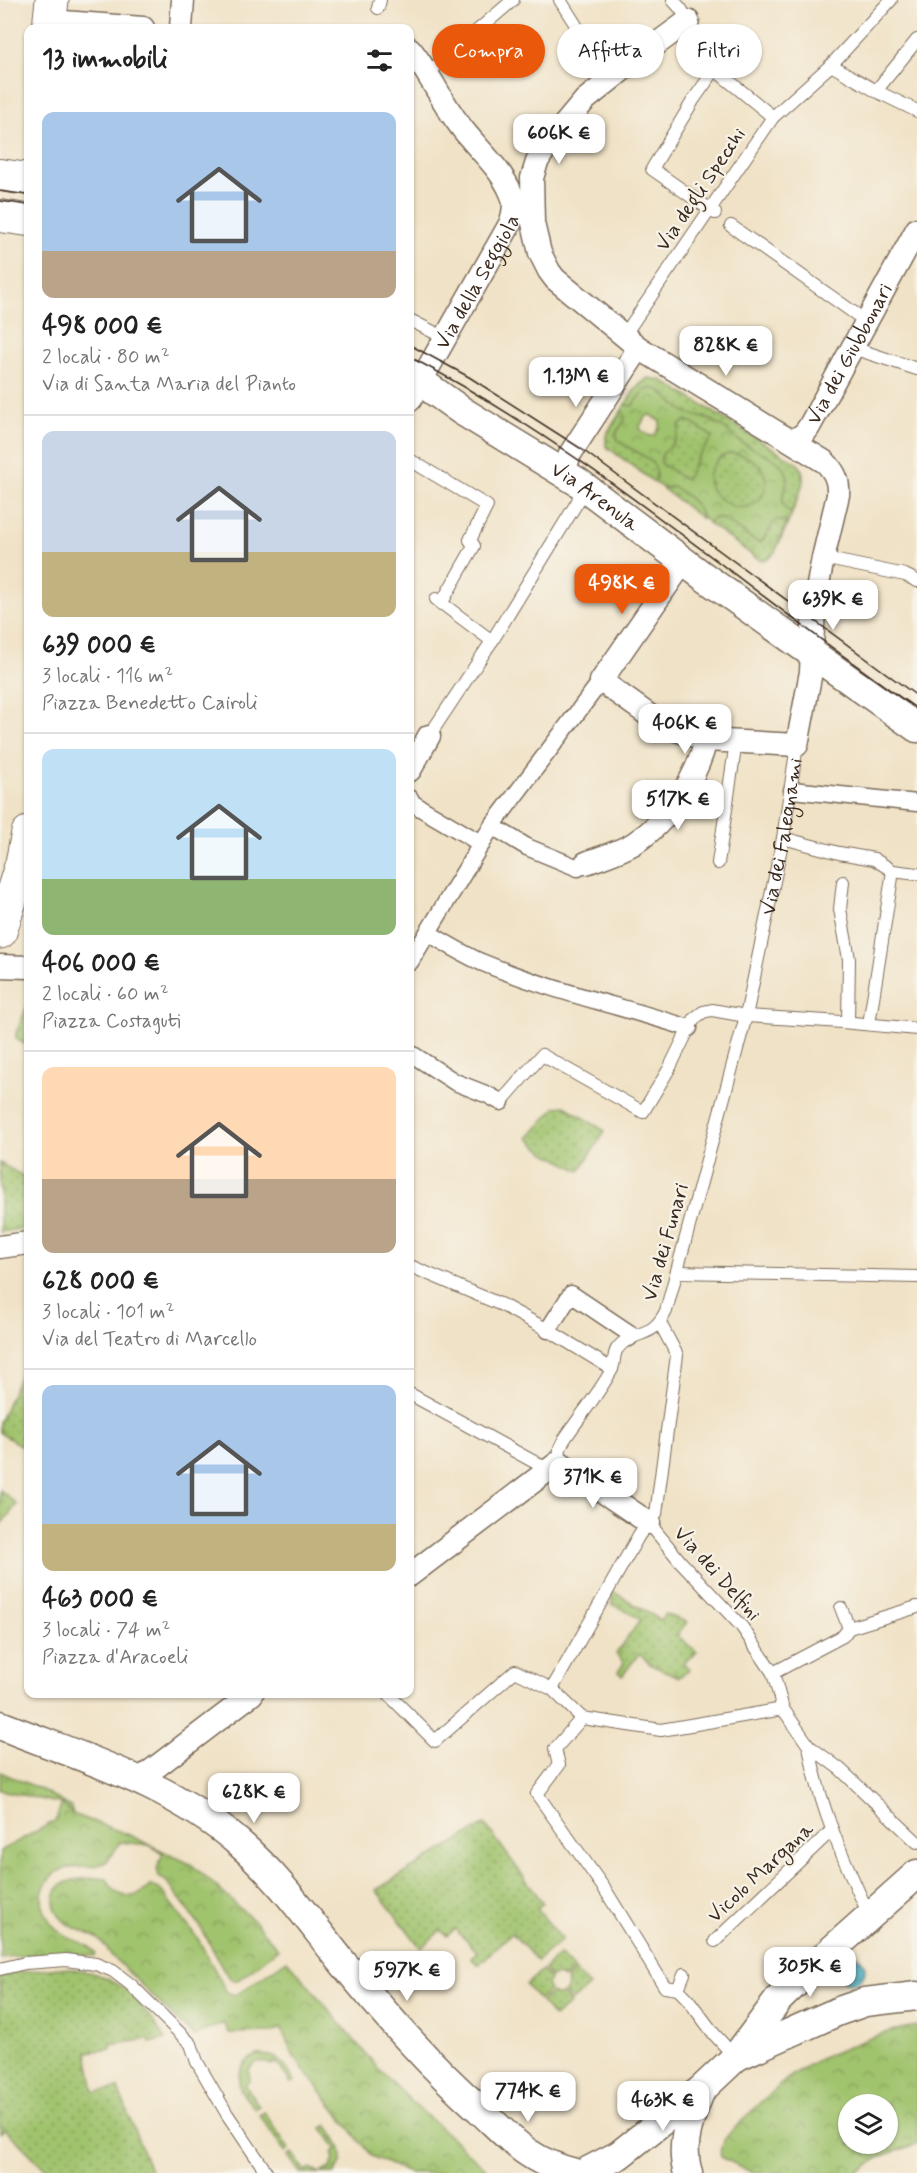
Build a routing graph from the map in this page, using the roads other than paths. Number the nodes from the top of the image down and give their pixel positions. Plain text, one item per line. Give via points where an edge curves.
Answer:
1 (183, 0) edge
2 (513, 0) edge
3 (560, 0) edge
4 (673, 0) edge
5 (891, 0) edge
6 (50, 17) edge
7 (688, 21) junction
8 (109, 24) edge
9 (181, 24) edge
10 (690, 24) edge
11 (917, 40) edge
12 (414, 54) edge
13 (826, 69) junction
14 (428, 73) junction
15 (709, 78) edge
16 (725, 78) edge
17 (602, 85) junction
18 (876, 91) junction
19 (917, 111) edge
20 (773, 117) junction
21 (712, 211) junction
22 (0, 216) edge
23 (24, 219) edge
24 (731, 226) dead end
25 (917, 228) edge
26 (414, 322) edge
27 (867, 322) junction
28 (445, 338) junction
29 (631, 343) junction
30 (853, 348) junction
31 (917, 369) edge
32 (414, 384) edge
33 (414, 386) edge
34 (792, 441) junction
35 (414, 462) edge
36 (573, 479) junction
37 (676, 556) junction
38 (823, 558) junction
39 (917, 581) edge
40 (492, 641) junction
41 (812, 654) junction
42 (601, 681) junction
43 (917, 728) edge
44 (429, 736) joint
45 (706, 740) junction
46 (736, 742) junction
47 (797, 744) junction
48 (414, 763) edge
49 (792, 790) junction
50 (910, 802) edge
51 (414, 803) edge
52 (492, 826) junction
53 (783, 838) junction
54 (482, 844) junction
55 (24, 853) edge
56 (586, 863) joint
57 (718, 863) dead end
58 (892, 871) junction
59 (917, 874) edge
60 (843, 882) dead end
61 (0, 932) edge
62 (428, 933) junction
63 (414, 956) edge
64 (0, 966) edge
65 (24, 967) edge
66 (746, 1016) junction
67 (845, 1022) junction
68 (873, 1025) junction
69 (689, 1028) junction
70 (917, 1029) edge
71 (414, 1056) edge
72 (724, 1100) joint
73 (501, 1102) joint
74 (24, 1244) edge
75 (0, 1247) edge
76 (414, 1268) edge
77 (678, 1272) junction
78 (917, 1277) edge
79 (660, 1323) junction
80 (548, 1330) junction
81 (629, 1338) junction
82 (612, 1369) junction
83 (414, 1396) edge
84 (554, 1466) junction
85 (649, 1523) junction
86 (414, 1572) edge
87 (917, 1607) edge
88 (841, 1608) dead end
89 (849, 1628) junction
90 (774, 1673) junction
91 (552, 1689) junction
92 (247, 1698) edge
93 (392, 1698) edge
94 (783, 1709) junction
95 (582, 1718) junction
96 (0, 1725) edge
97 (809, 1746) junction
98 (139, 1780) junction
99 (831, 1832) junction
100 (917, 1842) edge
101 (917, 1874) edge
102 (869, 1916) junction
103 (715, 1941) dead end
104 (0, 1969) edge
105 (684, 1974) dead end
106 (678, 1989) junction
107 (911, 1996) edge
108 (736, 2057) junction
109 (701, 2090) junction
110 (570, 2172) edge
111 (267, 2173) edge
112 (688, 2173) edge

1 - 9 street
2 - 14 lane
3 - 17 lane via 577,27
4 - 7 lane
5 - 13 lane, Via degli Specchi
6 - 8 street
7 - 10 lane
7 - 17 street, Via dei Falegnami
11 - 18 lane
12 - 14 street, Via della Seggiola
13 - 18 lane
13 - 20 lane, Via degli Specchi
14 - 28 street, Via della Seggiola via 458,123 503,178 514,209 510,224
15 - 21 lane via 652,170
16 - 20 lane
17 - 29 street, Via dei Falegnami via 574,112 537,162 532,178 532,211 538,245 555,279
18 - 19 lane
20 - 21 lane, Via degli Specchi
21 - 29 lane, Via degli Specchi
22 - 23 main road
24 - 27 lane
25 - 27 street, Via dei Giubbonari
26 - 28 lane
27 - 30 street, Via dei Giubbonari
28 - 32 street, Via della Seggiola
29 - 34 street, Via dei Falegnami
29 - 36 street via 570,454 566,466
30 - 31 lane
30 - 34 street, Via dei Giubbonari via 809,427
33 - 36 street, Via Arenula
34 - 38 street, Via dei Falegnami via 825,462 837,478 838,495
35 - 40 lane via 487,506 470,540 474,546 438,602
36 - 37 street, Via Arenula
36 - 40 lane via 580,490 578,501
37 - 41 street, Via Arenula
37 - 42 street via 675,574
38 - 39 lane
38 - 41 street, Via dei Falegnami via 814,606
40 - 44 lane
41 - 43 street, Via Arenula
41 - 47 street, Via dei Falegnami
42 - 45 street via 664,726
42 - 52 street
44 - 48 street
45 - 46 street
45 - 56 street via 682,794 653,830 631,845
46 - 47 street
46 - 57 lane
47 - 49 lane, Via dei Falegnami
49 - 50 street
49 - 53 lane, Via dei Falegnami
51 - 54 street
52 - 54 street
52 - 56 street via 527,847 578,868
53 - 58 lane via 874,859
53 - 66 lane, Via dei Falegnami
54 - 62 street
55 - 61 main road
58 - 59 lane
58 - 68 lane
60 - 67 lane via 840,909 849,959
62 - 63 street
62 - 69 street via 479,961
64 - 65 street
66 - 67 lane
66 - 69 lane via 712,1010 695,1018
66 - 72 lane, Via dei Falegnami
67 - 68 lane
68 - 70 lane
69 - 73 lane via 643,1112 542,1055
71 - 73 street via 455,1082
72 - 77 lane, Via dei Funari
74 - 75 street
76 - 80 lane via 502,1305
77 - 78 lane
77 - 79 lane, Via dei Funari
79 - 81 lane, Via dei Funari
79 - 85 lane, Via dei Delfini via 677,1355 656,1514
80 - 81 street via 571,1294 629,1333
80 - 82 lane
81 - 82 lane via 615,1351
82 - 84 lane via 564,1440
83 - 84 lane
84 - 85 street
84 - 86 street
85 - 90 lane, Via dei Delfini via 742,1627
85 - 91 lane
87 - 89 lane
88 - 89 lane
89 - 90 lane via 843,1636
90 - 94 lane
91 - 93 lane via 515,1671 435,1741
91 - 95 lane
92 - 98 street
94 - 95 lane via 661,1730
94 - 97 lane
95 - 106 lane via 555,1749 559,1765 537,1794 606,1891 665,1987
96 - 98 street
97 - 99 lane
97 - 100 lane
98 - 110 street via 214,1822 255,1857 377,2004 451,2083 523,2150 547,2165
99 - 102 lane
99 - 103 lane, Vicolo Margana
101 - 102 street
102 - 108 street via 778,1999
104 - 111 lane via 66,1960 113,1971 191,2044 227,2114
105 - 106 lane
106 - 108 lane
107 - 108 street via 866,2002 839,2011
108 - 109 street
109 - 110 street via 619,2155
109 - 112 street via 686,2134

